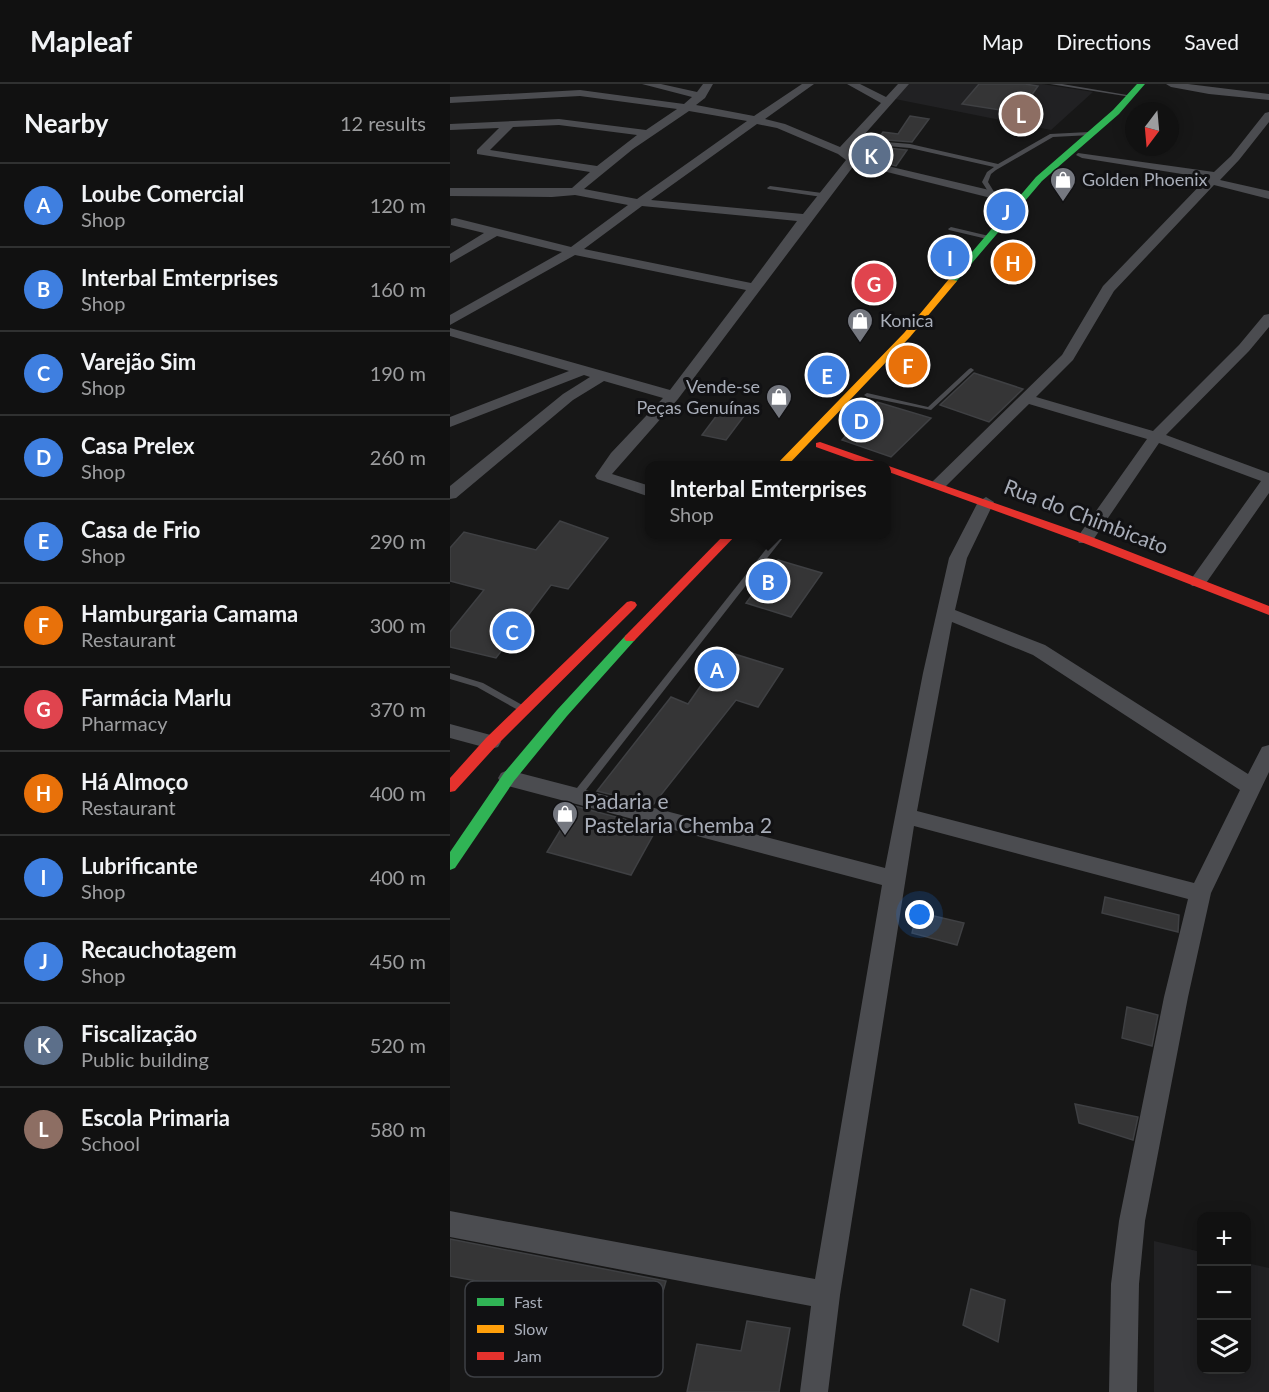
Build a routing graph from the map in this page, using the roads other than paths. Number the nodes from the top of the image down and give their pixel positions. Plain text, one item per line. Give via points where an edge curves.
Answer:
1 (647, 84) edge
2 (708, 84) edge
3 (809, 84) edge
4 (852, 84) edge
5 (904, 84) edge
6 (1052, 84) edge
7 (1141, 84) edge
8 (1158, 84) edge
9 (1171, 84) edge
10 (701, 96) junction
11 (1131, 96) junction
12 (1269, 97) edge
13 (450, 100) edge
14 (888, 102) junction
15 (687, 108) junction
16 (1269, 116) edge
17 (757, 119) junction
18 (510, 124) junction
19 (450, 127) edge
20 (647, 133) junction
21 (1092, 134) junction
22 (880, 148) dead end
23 (1082, 155) junction
24 (847, 156) junction
25 (999, 166) junction
26 (600, 170) junction
27 (1213, 178) junction
28 (770, 188) dead end
29 (575, 191) junction
30 (450, 192) edge
31 (822, 195) junction
32 (993, 195) junction
33 (1269, 195) edge
34 (640, 201) junction
35 (1019, 201) junction
36 (805, 218) junction
37 (455, 222) dead end
38 (951, 229) dead end
39 (495, 232) junction
40 (987, 237) junction
41 (573, 251) junction
42 (450, 259) edge
43 (756, 288) junction
44 (450, 321) edge
45 (1266, 327) edge
46 (450, 332) edge
47 (971, 370) dead end
48 (581, 371) junction
49 (601, 376) junction
50 (867, 395) junction
51 (673, 396) junction
52 (1027, 399) junction
53 (450, 422) edge
54 (1156, 437) junction
55 (820, 445) junction
56 (784, 461) edge
57 (803, 461) edge
58 (869, 461) edge
59 (891, 469) edge
60 (1269, 480) edge
61 (938, 485) junction
62 (645, 490) edge
63 (450, 494) edge
64 (986, 502) junction
65 (727, 539) edge
66 (778, 539) edge
67 (1084, 539) junction
68 (1198, 582) junction
69 (640, 597) dead end
70 (1269, 611) edge
71 (946, 613) junction
72 (450, 676) edge
73 (523, 709) junction
74 (450, 730) edge
75 (491, 742) junction
76 (1269, 752) edge
77 (508, 778) junction
78 (450, 787) edge
79 (1252, 787) junction
80 (576, 796) junction
81 (906, 816) junction
82 (450, 864) edge
83 (894, 879) junction
84 (1200, 893) junction
85 (450, 1224) edge
86 (826, 1295) junction
87 (814, 1392) edge
88 (1123, 1392) edge

1 - 10 street
2 - 10 street
3 - 17 street
4 - 14 street
5 - 14 street
6 - 11 lane
7 - 11 main road
8 - 23 main road
9 - 12 street
10 - 15 street
11 - 21 main road
13 - 15 street via 580,93
14 - 24 street
15 - 17 street
15 - 20 street
16 - 27 street
17 - 24 street
17 - 34 street
18 - 19 street
18 - 20 street via 559,122
18 - 26 street via 481,152
20 - 26 street
21 - 25 lane via 1052,135
21 - 35 main road
22 - 25 lane via 886,144 910,146
23 - 27 street
23 - 50 main road via 1031,203 933,324
24 - 31 street
24 - 32 street
25 - 32 lane via 986,178 986,187
26 - 29 street
27 - 33 street
27 - 52 street via 1108,289 1068,357
28 - 31 lane
29 - 30 street
29 - 34 street
31 - 36 street
32 - 35 street
34 - 36 street
34 - 41 street
35 - 40 main road
36 - 43 street
37 - 39 street
38 - 40 lane
39 - 41 street
39 - 42 street
40 - 56 main road via 907,335
41 - 43 street
41 - 44 street
43 - 51 street
45 - 54 street
46 - 48 street
47 - 50 lane via 929,409
48 - 49 street
48 - 53 street
49 - 51 street
49 - 63 street via 568,397
50 - 55 main road
51 - 62 street via 603,476
52 - 54 street
52 - 61 street
54 - 60 street
54 - 67 street
55 - 57 main road
55 - 58 main road
59 - 61 main road, Rua do Chimbicato
60 - 68 street
61 - 64 main road, Rua do Chimbicato
64 - 67 main road, Rua do Chimbicato
64 - 71 street via 958,558
65 - 77 main road via 579,692
66 - 80 lane
67 - 68 main road, Rua do Chimbicato
68 - 70 main road, Rua do Chimbicato
69 - 73 main road
71 - 79 street via 1039,650
71 - 81 street
72 - 73 lane via 480,685
73 - 75 main road
74 - 75 street
75 - 78 main road
76 - 79 street
77 - 80 street
77 - 82 main road
79 - 84 street
80 - 83 street
81 - 83 street
81 - 84 street
83 - 86 street
84 - 88 street via 1132,1221 1125,1284
85 - 86 street
86 - 87 street

